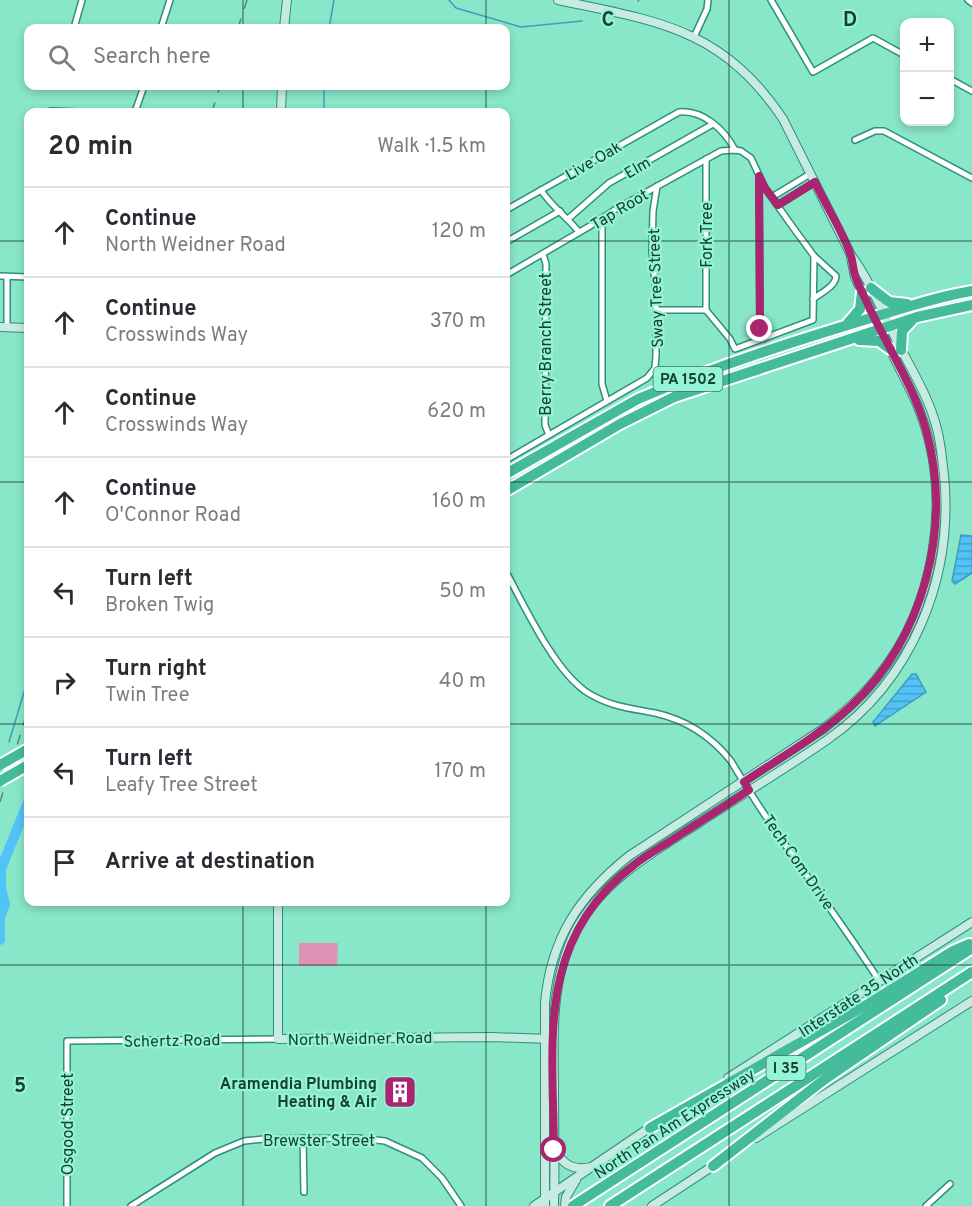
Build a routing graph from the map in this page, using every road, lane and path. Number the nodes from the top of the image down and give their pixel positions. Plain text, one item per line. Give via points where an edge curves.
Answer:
1 (82, 0) edge
2 (170, 0) edge
3 (286, 0) edge
4 (558, 0) edge
5 (708, 0) edge
6 (771, 0) edge
7 (968, 0) edge
8 (972, 3) edge
9 (75, 24) edge
10 (162, 24) edge
11 (284, 24) edge
12 (694, 37) junction
13 (900, 53) edge
14 (954, 81) edge
15 (143, 90) edge
16 (282, 90) edge
17 (972, 91) edge
18 (136, 108) edge
19 (281, 108) edge
20 (712, 124) junction
21 (855, 140) dead end
22 (735, 150) junction
23 (706, 159) junction
24 (810, 174) junction
25 (759, 176) junction
26 (972, 178) edge
27 (815, 182) junction
28 (657, 186) junction
29 (541, 190) junction
30 (772, 197) junction
31 (778, 205) junction
32 (510, 208) edge
33 (560, 211) junction
34 (602, 218) junction
35 (568, 219) junction
36 (579, 232) junction
37 (510, 240) edge
38 (543, 254) junction
39 (814, 256) junction
40 (510, 273) edge
41 (0, 276) edge
42 (7, 276) junction
43 (24, 277) edge
44 (866, 290) junction
45 (972, 291) edge
46 (813, 299) junction
47 (914, 304) junction
48 (972, 305) edge
49 (656, 310) junction
50 (706, 310) junction
51 (879, 315) junction
52 (917, 317) junction
53 (847, 324) junction
54 (4, 327) edge
55 (24, 328) edge
56 (885, 328) junction
57 (763, 339) junction
58 (849, 340) junction
59 (890, 349) junction
60 (902, 350) junction
61 (607, 401) junction
62 (549, 435) junction
63 (510, 457) edge
64 (510, 472) edge
65 (945, 486) junction
66 (935, 487) junction
67 (510, 489) edge
68 (510, 579) edge
69 (24, 751) edge
70 (0, 765) edge
71 (24, 767) edge
72 (0, 781) edge
73 (744, 782) junction
74 (749, 790) junction
75 (580, 904) junction
76 (278, 906) edge
77 (589, 909) junction
78 (972, 922) edge
79 (972, 943) edge
80 (972, 948) edge
81 (972, 974) edge
82 (880, 982) junction
83 (972, 1001) edge
84 (278, 1039) junction
85 (544, 1039) junction
86 (554, 1039) junction
87 (67, 1041) joint
88 (650, 1128) junction
89 (303, 1138) junction
90 (554, 1150) junction
91 (596, 1166) junction
92 (713, 1166) junction
93 (579, 1177) junction
94 (950, 1184) dead end
95 (304, 1192) dead end
96 (555, 1192) junction
97 (545, 1202) edge
98 (67, 1206) edge
99 (131, 1206) edge
100 (461, 1206) edge
101 (534, 1206) edge
102 (554, 1206) edge
103 (565, 1206) edge
104 (573, 1206) edge
105 (610, 1206) edge
106 (652, 1206) edge
107 (926, 1206) edge

1 - 9 street
2 - 10 street
3 - 11 main road
4 - 12 main road via 662,23
5 - 12 street
6 - 13 street via 813,72 873,38
7 - 8 street
12 - 24 main road via 727,57 770,99
14 - 17 street
15 - 18 street
16 - 19 main road
20 - 22 street
20 - 29 street, Live Oak via 682,111
20 - 35 street, Elm via 609,183
21 - 26 street via 884,131
22 - 23 street, Tap Root via 721,151
22 - 25 street via 747,155
23 - 28 street, Tap Root
23 - 50 street, Fork Tree
24 - 27 main road
24 - 30 street
25 - 30 street
25 - 57 street
27 - 31 street
27 - 44 main road via 850,255 855,277
28 - 34 street, Tap Root
28 - 49 street, Sway Tree Street via 652,251
29 - 32 street, Live Oak
29 - 33 street
30 - 31 street
31 - 39 street
33 - 35 street
33 - 37 street
34 - 36 street, Tap Root
34 - 61 street via 602,384
35 - 36 street
36 - 38 street, Tap Root
38 - 40 street, Tap Root
38 - 62 street, Berry Branch Street via 545,425
39 - 46 street
39 - 46 street via 836,278
41 - 42 street
42 - 43 street
42 - 54 street
44 - 47 highway via 889,302
44 - 51 main road
44 - 53 highway via 860,309
45 - 47 highway
46 - 57 street via 813,320
47 - 51 highway
48 - 52 highway
49 - 50 street
49 - 61 street, Sway Tree Street via 655,368 639,383
50 - 57 street via 735,349
51 - 53 highway, PA 1502
51 - 56 main road
52 - 56 highway
52 - 60 highway via 902,331
53 - 64 highway, PA 1502 via 638,399
54 - 55 main road
56 - 58 highway, PA 1502
56 - 59 main road
56 - 60 main road
58 - 59 highway via 879,341
58 - 67 highway, PA 1502 via 659,404
59 - 66 main road via 927,432
60 - 65 main road via 938,430
61 - 62 street
62 - 63 street
65 - 66 main road
65 - 74 main road via 946,533 941,567 930,606 905,657 845,727
66 - 73 main road via 934,536 927,575 912,621 886,666 837,718
68 - 73 street, Tech Com Drive via 551,651 576,684 608,704 674,718 700,731 721,749
69 - 70 highway, bridge
71 - 72 highway, bridge
73 - 74 street, Tech Com Drive
73 - 75 main road via 629,856 605,875
74 - 77 main road via 635,864
74 - 82 street, Tech Com Drive
75 - 77 main road
75 - 85 main road via 550,970
76 - 84 main road, North Weidner Road
77 - 86 main road via 571,940 560,972
78 - 82 main road, Interstate 35 North
79 - 88 highway
80 - 104 highway, North Pan Am Expressway / I 35
81 - 92 highway via 924,1013 825,1079
81 - 105 highway, I 35
82 - 88 main road, Interstate 35 North
83 - 92 main road
84 - 85 main road, North Weidner Road
84 - 87 street, Schertz Road
85 - 86 main road, North Weidner Road
85 - 97 main road
86 - 90 main road
87 - 98 street, Osgood Street
88 - 91 main road, Interstate 35 North
89 - 95 street
89 - 99 street, Brewster Street via 232,1145
89 - 100 street, Brewster Street via 360,1138 398,1145 435,1168
90 - 91 main road via 571,1167
90 - 96 main road
91 - 93 main road, Interstate 35 North
92 - 106 main road
93 - 96 main road, Interstate 35 North
93 - 103 main road via 566,1197
94 - 107 street
96 - 97 main road, Interstate 35 North
96 - 102 main road
97 - 101 main road, Interstate 35 North

